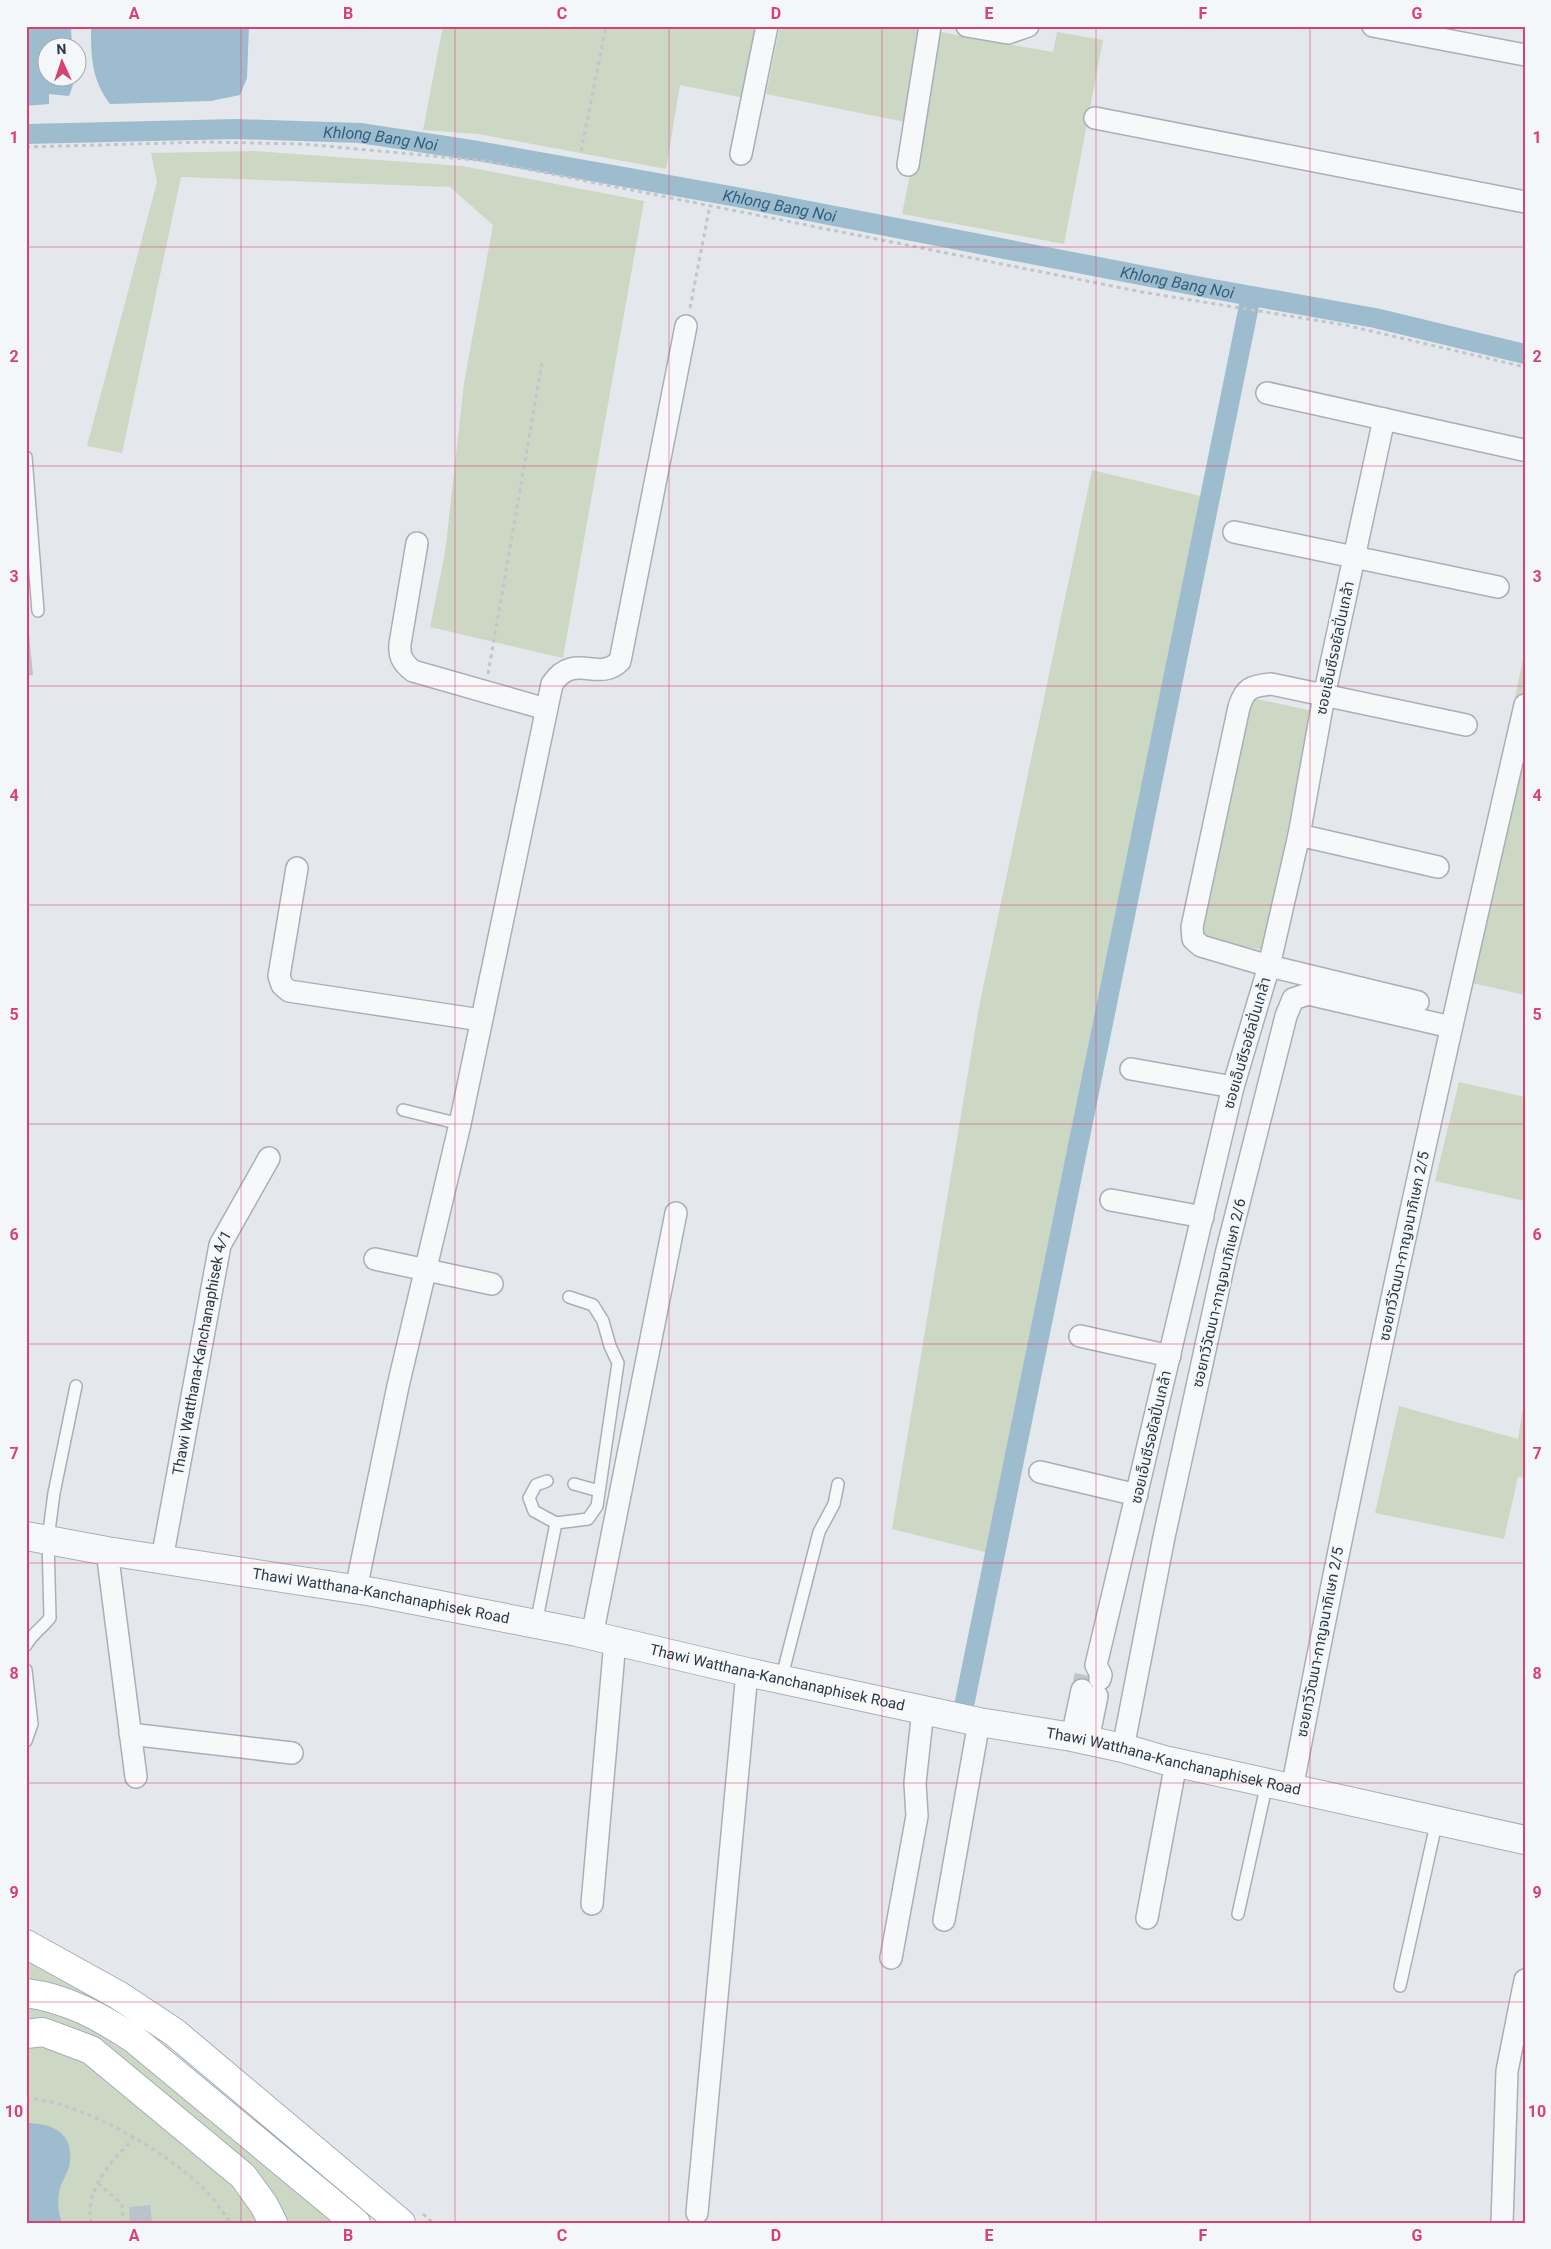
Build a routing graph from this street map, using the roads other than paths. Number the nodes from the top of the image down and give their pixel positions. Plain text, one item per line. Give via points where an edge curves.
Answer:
1 (767, 26) edge
2 (930, 26) edge
3 (967, 26) edge
4 (1028, 26) edge
5 (1372, 26) edge
6 (1525, 55) edge
7 (1095, 118) dead end
8 (741, 154) dead end
9 (908, 165) dead end
10 (1525, 202) edge
11 (686, 326) road end
12 (1267, 393) dead end
13 (1384, 419) junction
14 (1523, 450) dead end
15 (26, 457) edge
16 (28, 520) edge
17 (1234, 532) dead end
18 (417, 543) dead end
19 (1355, 558) junction
20 (1498, 587) dead end
21 (38, 611) dead end
22 (1324, 696) junction
23 (1525, 705) edge
24 (546, 709) junction
25 (1466, 725) dead end
26 (1299, 835) junction
27 (1438, 867) dead end
28 (297, 868) dead end
29 (1269, 966) junction
30 (1418, 1002) dead end
31 (481, 1020) junction
32 (1451, 1027) junction
33 (1132, 1069) dead end
34 (1234, 1087) junction
35 (403, 1110) dead end
36 (460, 1124) junction
37 (269, 1158) dead end
38 (1111, 1200) dead end
39 (676, 1213) dead end
40 (1203, 1217) junction
41 (375, 1260) dead end
42 (426, 1269) junction
43 (492, 1284) dead end
44 (569, 1297) dead end
45 (1080, 1336) dead end
46 (1170, 1356) junction
47 (76, 1386) dead end
48 (1040, 1472) dead end
49 (547, 1481) dead end
50 (574, 1484) dead end
51 (838, 1484) dead end
52 (600, 1492) junction
53 (1137, 1495) junction
54 (556, 1523) junction
55 (37, 1538) edge
56 (107, 1551) junction
57 (162, 1559) junction
58 (356, 1589) junction
59 (536, 1624) junction
60 (604, 1639) junction
61 (26, 1645) edge
62 (26, 1670) edge
63 (746, 1672) junction
64 (781, 1680) junction
65 (924, 1710) junction
66 (980, 1722) junction
67 (130, 1734) junction
68 (1080, 1738) junction
69 (26, 1741) edge
70 (1123, 1748) junction
71 (292, 1754) dead end
72 (1176, 1763) junction
73 (136, 1777) dead end
74 (1279, 1786) junction
75 (1437, 1820) junction
76 (1525, 1840) edge
77 (592, 1904) dead end
78 (1238, 1914) dead end
79 (1147, 1918) dead end
80 (944, 1920) dead end
81 (26, 1944) edge
82 (891, 1958) dead end
83 (1525, 1980) edge
84 (1400, 1986) dead end
85 (26, 1993) edge
86 (26, 2034) edge
87 (697, 2213) dead end
88 (273, 2223) edge
89 (356, 2223) edge
90 (401, 2223) edge
91 (1502, 2223) edge

1 - 8 street
2 - 9 street
3 - 4 street via 1008,33
5 - 6 street
7 - 10 street
11 - 24 street via 620,661 612,669 575,667 565,670 552,684
12 - 13 street
13 - 14 street
13 - 19 street, ซอยเอ็นซีรอยัลปิ่นเกล้า
15 - 16 lane
16 - 21 lane
17 - 19 street
18 - 24 street via 400,644 402,660 414,671
19 - 20 street
19 - 22 street, ซอยเอ็นซีรอยัลปิ่นเกล้า
22 - 25 street
22 - 26 street, ซอยเอ็นซีรอยัลปิ่นเกล้า
22 - 29 street via 1271,684 1254,686 1243,696 1238,707 1192,927 1193,939 1201,946
23 - 32 street, ซอยทวีวัฒนา-กาญจนาภิเษก 2/5
24 - 31 street
26 - 27 street
26 - 29 street, ซอยเอ็นซีรอยัลปิ่นเกล้า
28 - 31 street via 278,976 289,991
29 - 30 street
29 - 34 street, ซอยเอ็นซีรอยัลปิ่นเกล้า
31 - 36 street
32 - 70 street, ซอยทวีวัฒนา-กาญจนาภิเษก 2/6 via 1308,994 1293,999 1286,1016 1220,1283 1164,1537
32 - 74 street, ซอยทวีวัฒนา-กาญจนาภิเษก 2/5 via 1326,1607
33 - 34 street
34 - 40 street, ซอยเอ็นซีรอยัลปิ่นเกล้า
35 - 36 lane
36 - 42 street
37 - 57 street, Thawi Watthana-Kanchanaphisek 4/1 via 220,1244
38 - 40 street
39 - 60 street
40 - 46 street, ซอยเอ็นซีรอยัลปิ่นเกล้า
41 - 42 street
42 - 43 street
42 - 58 street
44 - 52 lane via 593,1305 603,1321 618,1363
45 - 46 street
46 - 53 street, ซอยเอ็นซีรอยัลปิ่นเกล้า
47 - 55 lane via 54,1493
48 - 53 street
49 - 54 lane via 536,1485 529,1498 534,1511
50 - 52 lane
51 - 64 lane via 834,1504 819,1532
52 - 54 lane via 597,1506 588,1519
53 - 68 street, ซอยเอ็นซีรอยัลปิ่นเกล้า
54 - 59 lane
55 - 56 street, Thawi Watthana-Kanchanaphisek Road
55 - 61 lane via 50,1618 34,1632
56 - 57 street, Thawi Watthana-Kanchanaphisek Road
56 - 67 street
57 - 58 street, Thawi Watthana-Kanchanaphisek Road
58 - 59 street, Thawi Watthana-Kanchanaphisek Road
59 - 60 street, Thawi Watthana-Kanchanaphisek Road
60 - 63 street, Thawi Watthana-Kanchanaphisek Road
60 - 77 street
62 - 69 lane via 32,1724
63 - 64 street, Thawi Watthana-Kanchanaphisek Road
63 - 87 street
64 - 65 street, Thawi Watthana-Kanchanaphisek Road
65 - 66 street, Thawi Watthana-Kanchanaphisek Road
65 - 82 street via 915,1783 917,1816
66 - 68 street, Thawi Watthana-Kanchanaphisek Road
66 - 80 street
67 - 71 street
67 - 73 street
68 - 70 street, Thawi Watthana-Kanchanaphisek Road
70 - 72 street, Thawi Watthana-Kanchanaphisek Road
72 - 74 street, Thawi Watthana-Kanchanaphisek Road
72 - 79 street
74 - 75 street, Thawi Watthana-Kanchanaphisek Road
74 - 78 lane
75 - 76 street, Thawi Watthana-Kanchanaphisek Road
75 - 84 lane
81 - 90 main road via 118,1994 174,2032
83 - 91 street via 1507,2071
85 - 89 main road via 64,2001 110,2023
86 - 88 main road via 43,2032 91,2050 242,2176 259,2197

